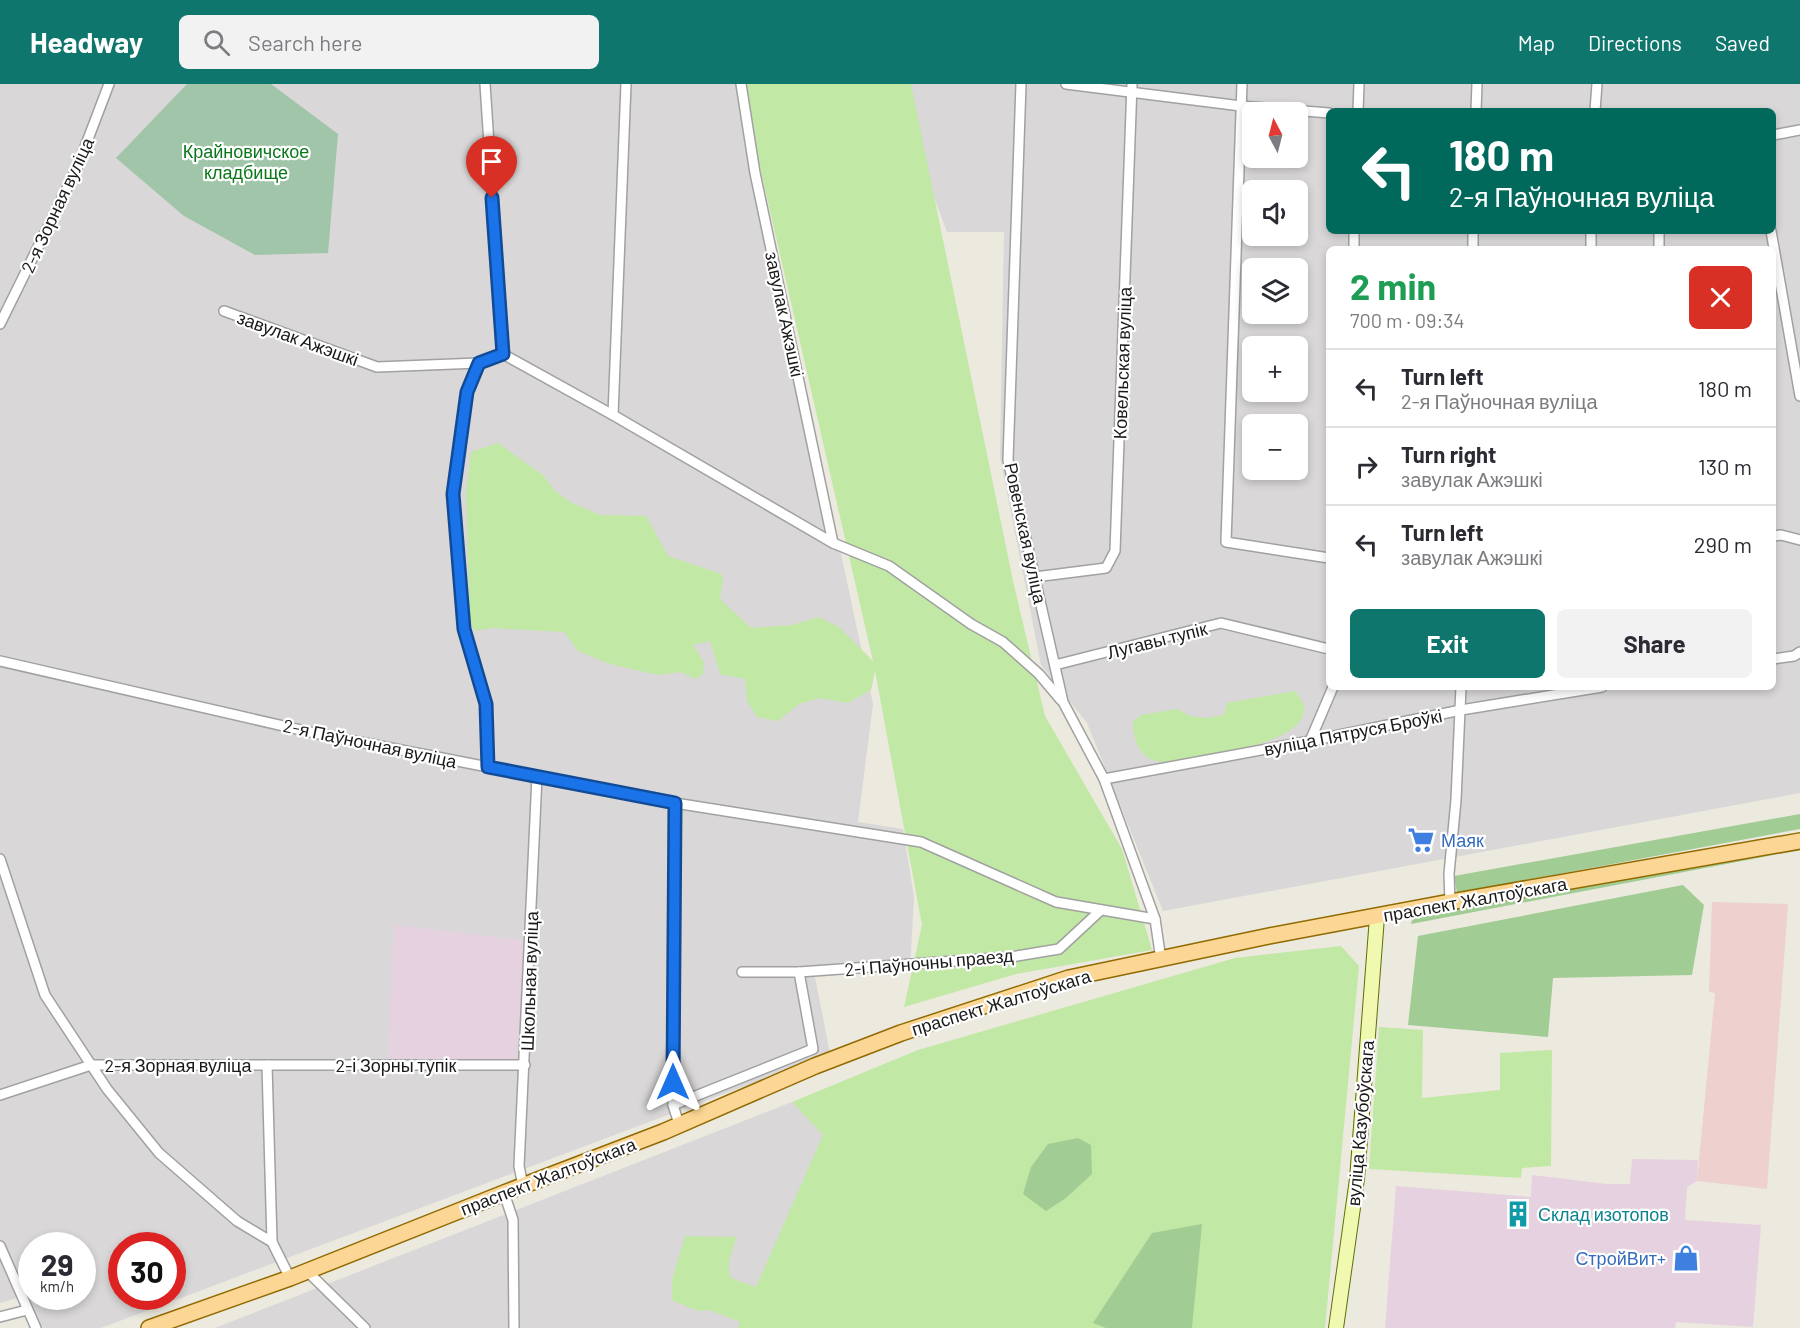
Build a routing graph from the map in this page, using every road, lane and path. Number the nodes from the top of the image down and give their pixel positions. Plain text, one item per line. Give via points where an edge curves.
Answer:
1 (109, 84) edge
2 (485, 84) edge
3 (626, 84) edge
4 (741, 84) edge
5 (1021, 84) edge
6 (1066, 84) edge
7 (1242, 84) edge
8 (1359, 84) edge
9 (1477, 84) edge
10 (1597, 84) edge
11 (1132, 88) edge
12 (1241, 106) junction
13 (1358, 108) edge
14 (1476, 108) edge
15 (1595, 108) edge
16 (1326, 113) edge
17 (1800, 130) edge
18 (1776, 134) edge
19 (1776, 255) edge
20 (224, 311) dead end
21 (0, 324) edge
22 (503, 354) junction
23 (479, 363) junction
24 (1800, 396) edge
25 (613, 415) junction
26 (1776, 536) edge
27 (1800, 540) edge
28 (833, 543) junction
29 (1326, 558) edge
30 (1035, 577) junction
31 (1326, 648) edge
32 (1800, 652) edge
33 (1776, 659) edge
34 (0, 661) edge
35 (1055, 665) junction
36 (1332, 690) edge
37 (1461, 690) edge
38 (1584, 690) edge
39 (1063, 702) junction
40 (1461, 710) junction
41 (1310, 741) junction
42 (488, 767) junction
43 (537, 776) junction
44 (1104, 779) junction
45 (675, 803) junction
46 (1800, 841) edge
47 (0, 859) edge
48 (1450, 902) junction
49 (1101, 910) junction
50 (1377, 917) junction
51 (1155, 919) junction
52 (1161, 960) junction
53 (742, 972) dead end
54 (799, 972) junction
55 (91, 1065) junction
56 (267, 1065) junction
57 (525, 1065) junction
58 (0, 1095) edge
59 (673, 1105) junction
60 (679, 1124) junction
61 (523, 1186) junction
62 (504, 1193) junction
63 (272, 1242) junction
64 (0, 1246) edge
65 (308, 1272) junction
66 (290, 1278) junction
67 (18, 1289) edge
68 (27, 1310) joint
69 (0, 1317) edge
70 (36, 1328) edge
71 (149, 1328) edge
72 (365, 1328) edge
73 (514, 1328) edge
74 (1336, 1328) edge

1 - 21 street, 2-я Зорная вуліца via 77,168
2 - 22 street
3 - 25 street
4 - 28 street, завулак Ажэшкі
5 - 30 street, Ровенская вуліца via 1008,460
6 - 11 street
7 - 12 street
8 - 13 street
9 - 14 street
10 - 15 street
11 - 12 street
11 - 30 street, Ковельская вуліца via 1115,551 1106,568
12 - 16 street
12 - 29 street via 1226,542
17 - 18 street
19 - 24 street
20 - 23 street, завулак Ажэшкі via 377,367
22 - 23 street, завулак Ажэшкі
22 - 25 street
23 - 42 street via 467,392 453,494 464,629 486,704
25 - 28 street
26 - 27 street
28 - 39 street via 889,566 1003,642
30 - 35 street, Ровенская вуліца
31 - 35 street, Лугавы тупік via 1221,623
32 - 33 street
34 - 42 street, 2-я Паўночная вуліца via 314,733
35 - 39 street, Ровенская вуліца
36 - 41 street
37 - 40 street
38 - 40 street, вуліца Пятруся Броўкі
39 - 44 street, Ровенская вуліца
40 - 41 street, вуліца Пятруся Броўкі
40 - 48 street
41 - 44 street, вуліца Пятруся Броўкі
42 - 43 street, 2-я Паўночная вуліца
43 - 45 street, 2-я Паўночная вуліца
43 - 57 street, Школьная вуліца
44 - 51 street, Ровенская вуліца
45 - 49 street, 2-я Паўночная вуліца via 921,842 1056,902
45 - 59 street
46 - 48 main road, праспект Жалтоўскага
47 - 55 street, 2-я Зорная вуліца via 45,995
48 - 50 main road, праспект Жалтоўскага
49 - 51 street, 2-я Паўночная вуліца
49 - 54 street, 2-і Паўночны праезд via 1059,949 1011,957
50 - 52 main road, праспект Жалтоўскага
50 - 74 street, вуліца Казубоўскага via 1357,1179
51 - 52 street, Ровенская вуліца
52 - 60 main road, праспект Жалтоўскага via 1069,978 921,1026 814,1065
53 - 54 street, 2-і Паўночны праезд
54 - 59 street via 813,1049
55 - 56 street, 2-я Зорная вуліца
55 - 58 street
55 - 63 street, 2-я Зорная вуліца via 159,1153 237,1221
56 - 57 street, 2-і Зорны тупік
56 - 63 street, 2-я Зорная вуліца
57 - 61 street, Школьная вуліца via 519,1166
59 - 60 street
60 - 61 main road, праспект Жалтоўскага
61 - 62 main road, праспект Жалтоўскага
62 - 65 main road, праспект Жалтоўскага
62 - 73 street via 513,1220
63 - 66 street, 2-я Зорная вуліца
64 - 67 street
65 - 66 main road, праспект Жалтоўскага
65 - 72 street
66 - 71 main road, праспект Жалтоўскага
68 - 69 street
68 - 70 street

